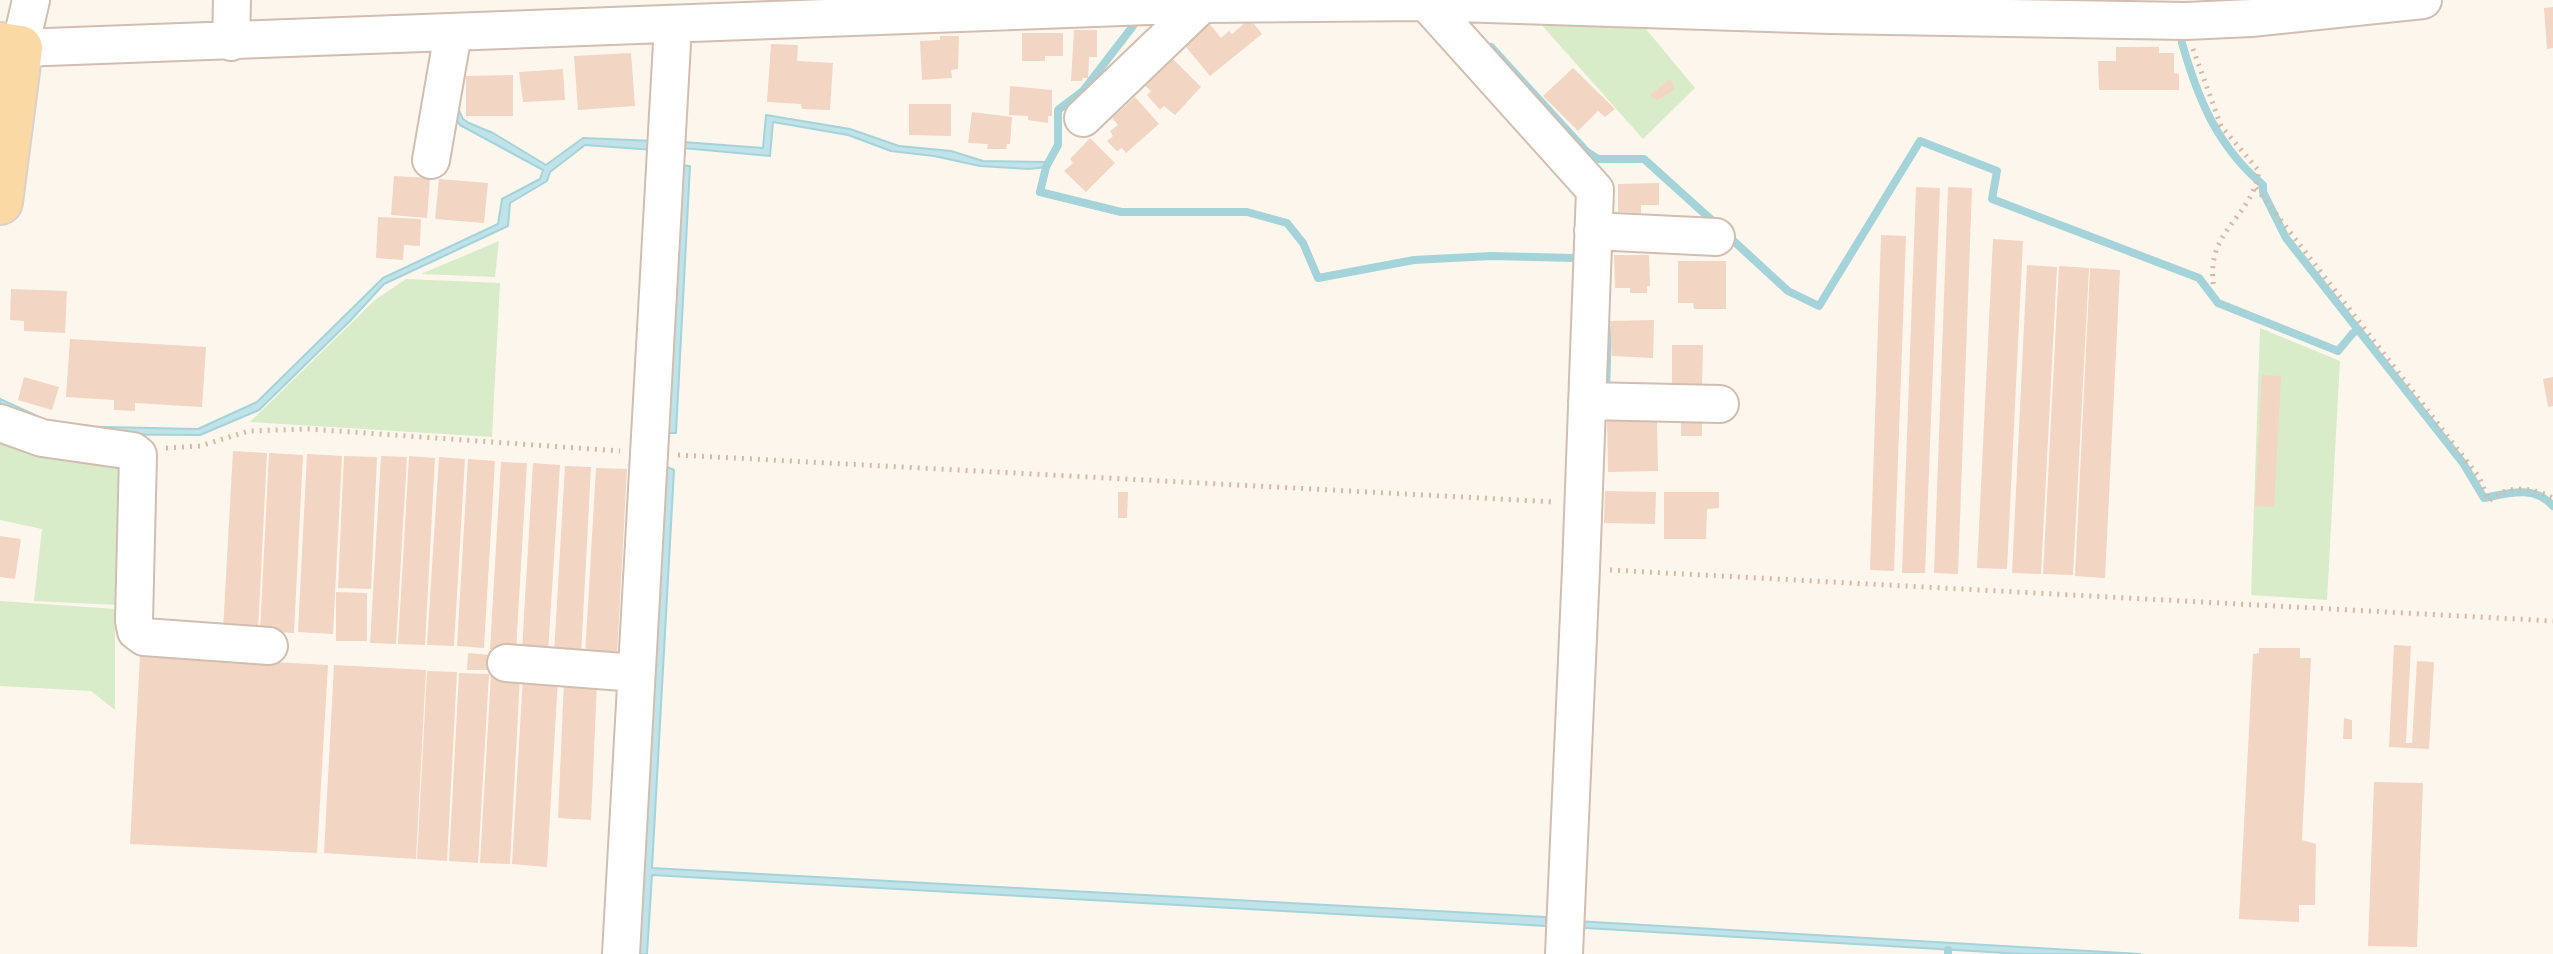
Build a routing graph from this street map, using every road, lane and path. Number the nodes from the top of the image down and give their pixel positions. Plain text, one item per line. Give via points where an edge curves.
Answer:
1 (31, 0) edge
2 (232, 0) edge
3 (2423, 0) edge
4 (1426, 2) edge
5 (1202, 4) junction
6 (1595, 4) edge
7 (1735, 6) edge
8 (1830, 7) edge
9 (1961, 9) edge
10 (763, 11) edge
11 (659, 17) edge
12 (2186, 21) junction
13 (453, 33) junction
14 (231, 42) junction
15 (10, 46) edge
16 (1083, 118) dead end
17 (431, 160) dead end
18 (2256, 188) junction
19 (0, 202) edge
20 (1593, 231) junction
21 (1716, 237) dead end
22 (2214, 289) dead end
23 (1587, 401) junction
24 (1720, 404) dead end
25 (0, 423) edge
26 (133, 451) junction
27 (649, 453) junction
28 (2553, 498) edge
29 (1583, 503) junction
30 (1581, 569) junction
31 (2553, 621) edge
32 (269, 646) dead end
33 (506, 663) dead end
34 (636, 673) junction
35 (621, 954) edge
36 (1564, 954) edge

1 - 15 street
2 - 14 street
3 - 12 street
4 - 5 street
4 - 6 street
4 - 20 street via 1595,190
5 - 10 street
5 - 16 street
6 - 7 street
7 - 8 street
8 - 9 street
9 - 12 street
10 - 11 street
11 - 13 street
11 - 27 street
12 - 18 path via 2221,126 2259,171
13 - 14 street
13 - 17 street
14 - 15 street
15 - 19 main road
18 - 22 path via 2217,245 2211,268
18 - 28 path via 2479,477 2489,501 2500,492 2518,489
20 - 21 street
20 - 23 street
23 - 24 street
23 - 29 street
25 - 26 street via 42,438
26 - 27 path via 200,446 249,431 308,429
26 - 32 street via 139,464 136,631 144,637
27 - 29 path
27 - 34 street
29 - 30 street
30 - 31 path
30 - 36 street
33 - 34 street
34 - 35 street

